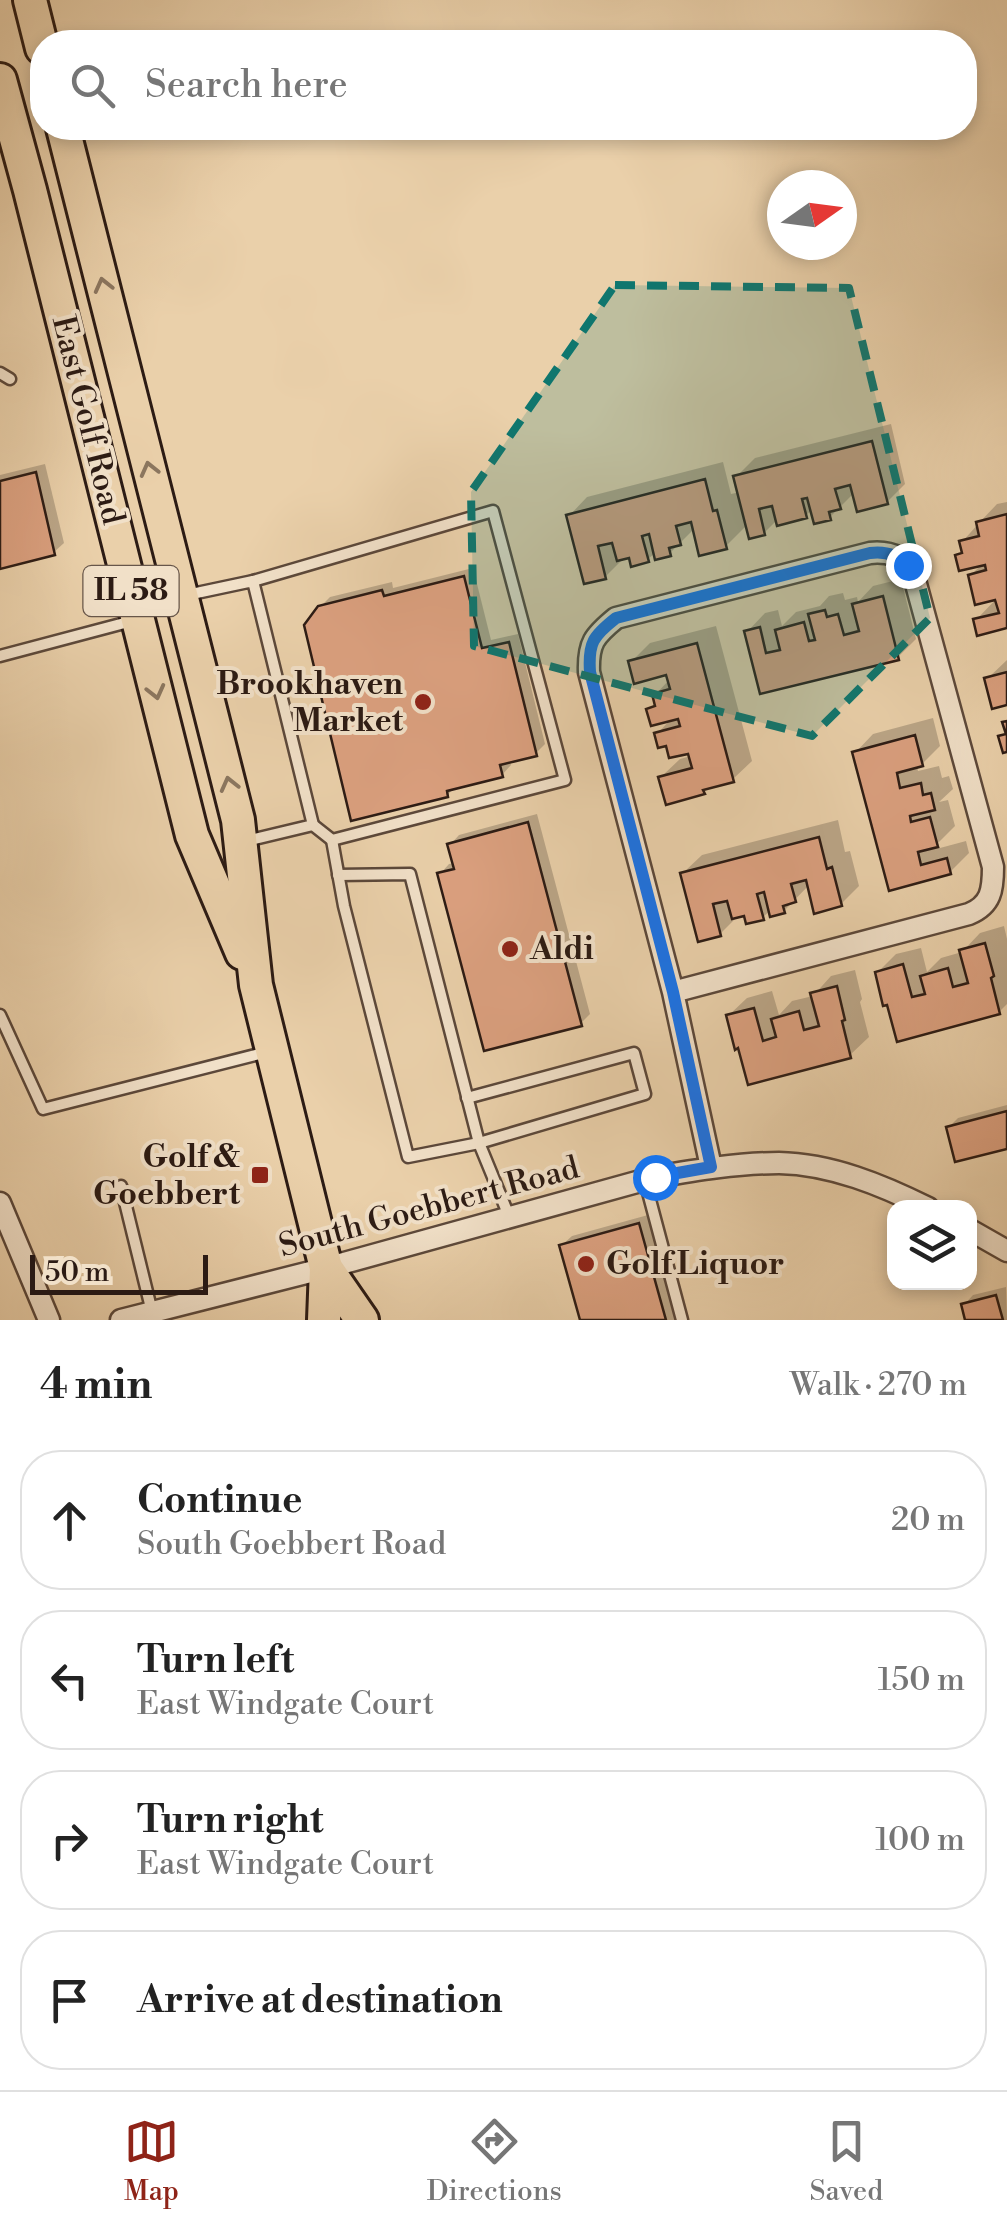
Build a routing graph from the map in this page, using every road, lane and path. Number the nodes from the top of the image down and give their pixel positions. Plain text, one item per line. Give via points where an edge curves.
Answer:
1 (30, 0) edge
2 (38, 30) edge
3 (0, 80) edge
4 (66, 140) edge
5 (253, 581) junction
6 (181, 596) junction
7 (138, 620) junction
8 (0, 656) edge
9 (313, 825) junction
10 (332, 840) junction
11 (240, 842) junction
12 (338, 875) junction
13 (256, 984) junction
14 (673, 992) junction
15 (0, 1015) edge
16 (272, 1051) junction
17 (467, 1098) junction
18 (480, 1143) junction
19 (711, 1167) junction
20 (645, 1180) junction
21 (121, 1186) dead end
22 (912, 1200) edge
23 (0, 1203) edge
24 (508, 1216) junction
25 (977, 1234) edge
26 (1007, 1250) edge
27 (326, 1268) junction
28 (152, 1312) junction
29 (49, 1320) edge
30 (121, 1320) edge
31 (324, 1320) edge
32 (362, 1320) edge
33 (682, 1320) edge

1 - 2 main road
3 - 7 main road, East Golf Road / IL 58
6 -> 4 main road, East Golf Road / IL 58
5 - 6 lane
5 - 9 lane
5 - 10 lane via 493,512 565,780
11 -> 6 main road, East Golf Road / IL 58
7 - 8 lane
7 -> 13 main road, East Golf Road / IL 58 via 192,835
9 - 10 lane
9 - 11 lane
10 - 12 lane
11 - 13 main road, East Golf Road / IL 58
12 - 17 lane via 410,874
12 - 18 lane via 408,1158
13 - 16 main road, East Golf Road / IL 58
14 - 14 street via 590,672 588,652 598,632 616,618 870,553 894,554 913,573 992,867 990,896 969,914
14 - 19 street
15 - 16 lane via 42,1109
16 - 27 main road, East Golf Road / IL 58
17 - 18 lane
17 - 18 lane via 634,1053 645,1094
18 - 24 lane
19 - 20 street, South Goebbert Road
19 - 22 street, South Goebbert Road via 782,1163 838,1172
20 - 24 street, South Goebbert Road
20 - 33 lane
21 - 28 lane
23 - 29 street
24 - 27 street, South Goebbert Road
25 - 26 street
27 - 28 street, South Goebbert Road
27 - 31 main road, East Golf Road / IL 58
27 - 32 main road, East Golf Road / IL 58
28 - 30 street, South Goebbert Road

